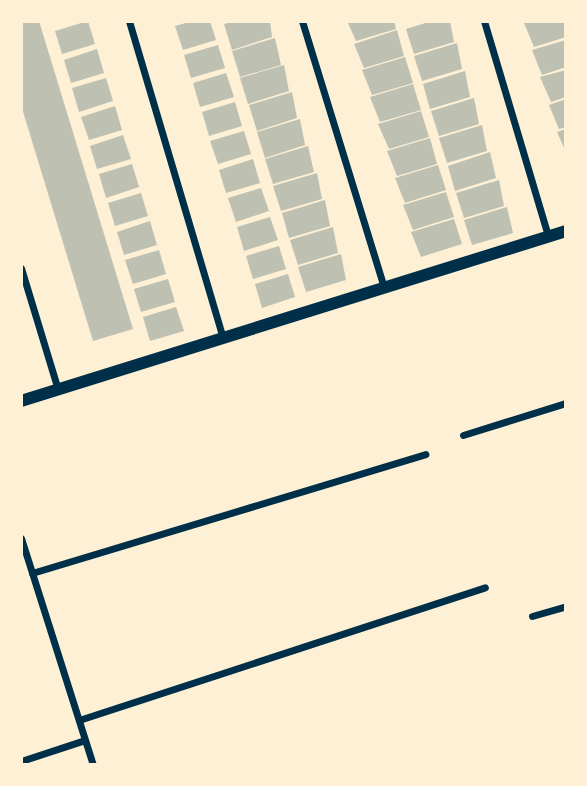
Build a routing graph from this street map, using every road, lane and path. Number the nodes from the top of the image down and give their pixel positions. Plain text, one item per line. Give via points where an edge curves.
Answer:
1 (130, 21) edge
2 (302, 21) edge
3 (484, 21) edge
4 (566, 231) edge
5 (548, 236) junction
6 (21, 268) edge
7 (384, 288) junction
8 (223, 338) junction
9 (58, 390) junction
10 (21, 401) edge
11 (566, 403) edge
12 (463, 435) dead end
13 (425, 454) dead end
14 (21, 538) edge
15 (32, 573) junction
16 (485, 587) dead end
17 (566, 606) edge
18 (532, 617) dead end
19 (79, 720) junction
20 (85, 740) junction
21 (21, 761) edge
22 (93, 765) edge

1 - 8 street
2 - 7 street
3 - 5 street
4 - 5 street
5 - 7 street
6 - 9 street
7 - 8 street
8 - 9 street
9 - 10 street
11 - 12 street
13 - 15 street
14 - 15 street
15 - 19 street
16 - 19 street
17 - 18 street
19 - 20 street
20 - 21 street
20 - 22 street

